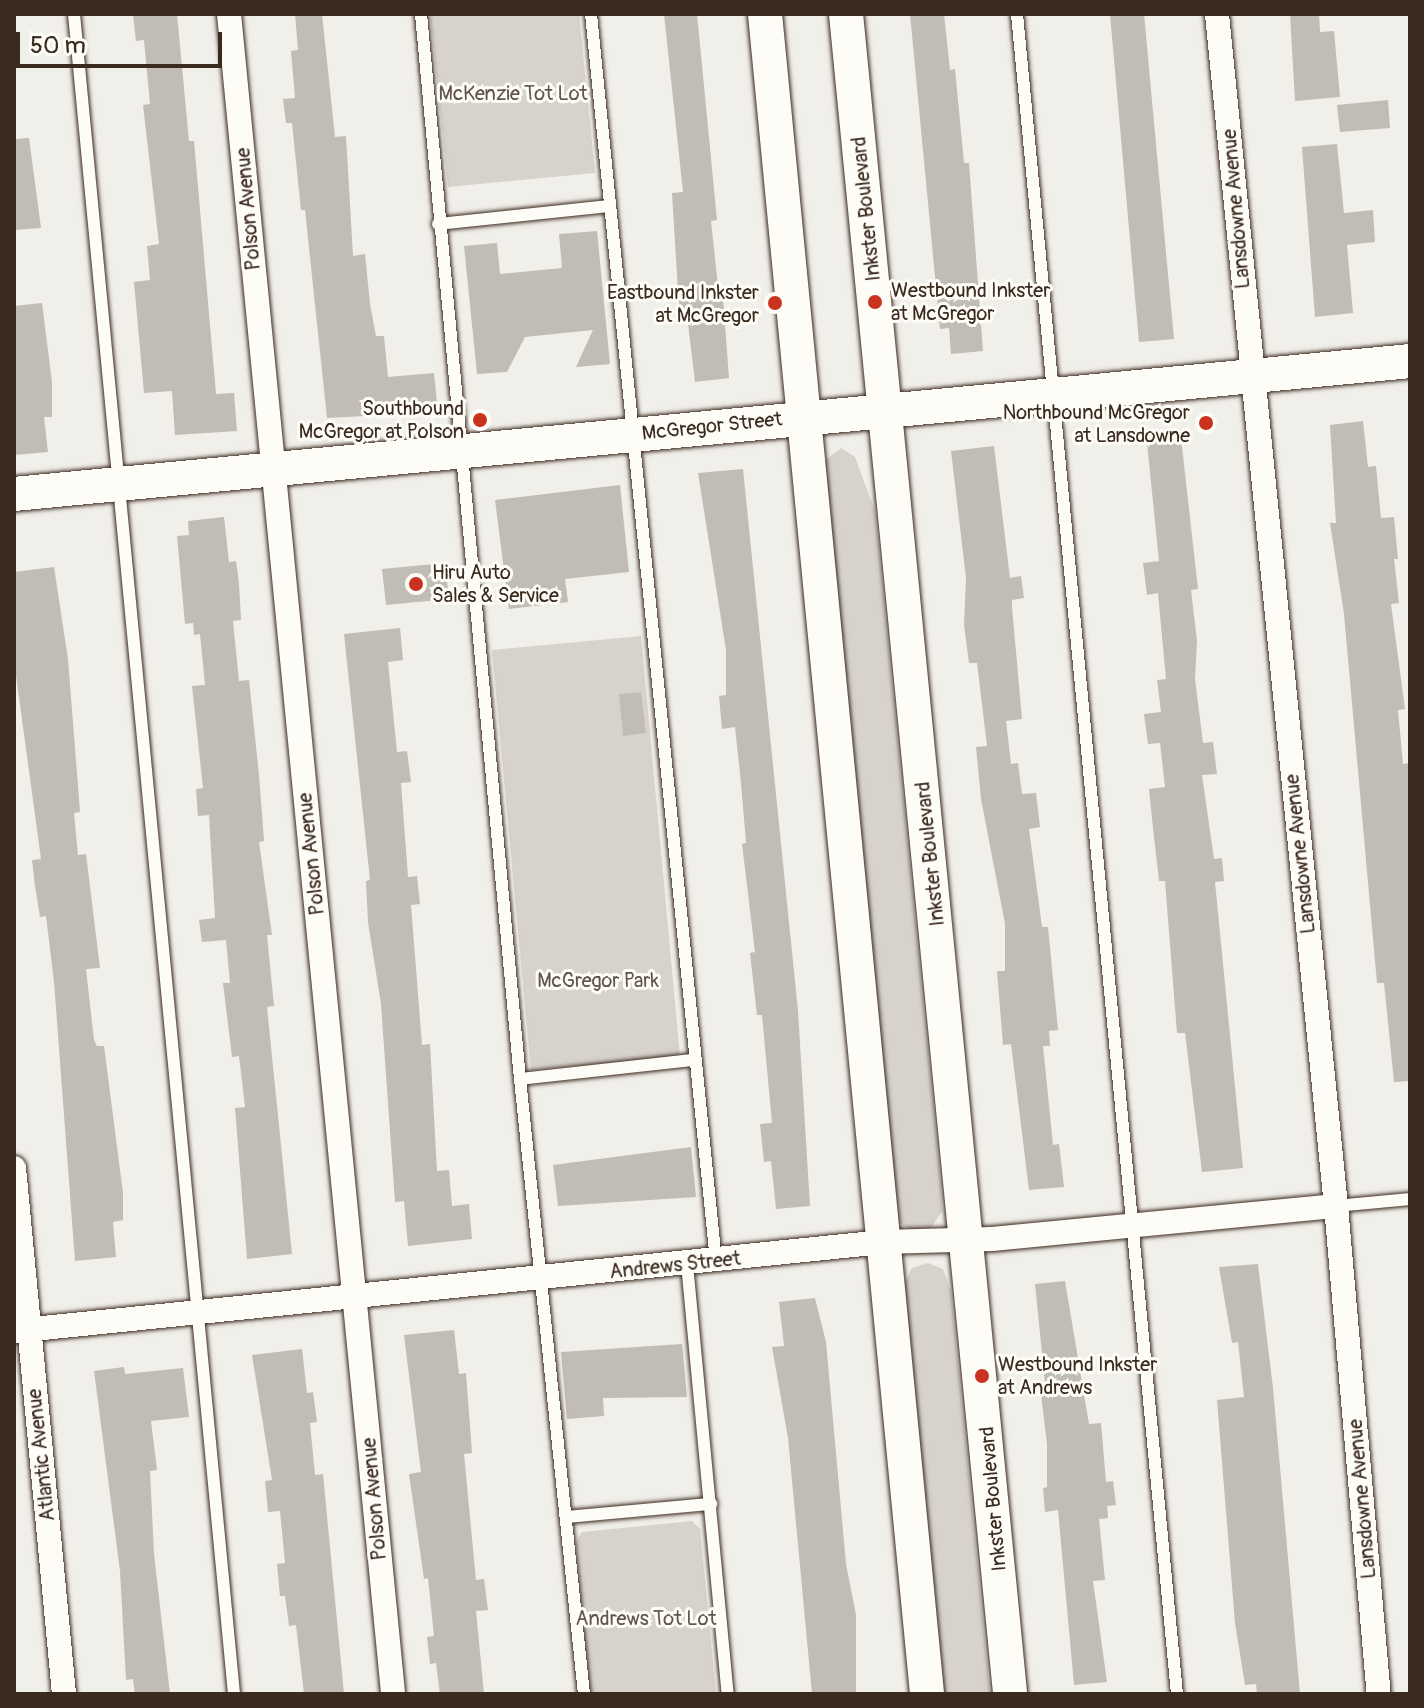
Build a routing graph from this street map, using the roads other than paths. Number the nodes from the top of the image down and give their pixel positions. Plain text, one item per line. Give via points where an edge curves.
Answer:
1 (74, 14) edge
2 (229, 14) edge
3 (421, 14) edge
4 (591, 14) edge
5 (765, 14) edge
6 (846, 14) edge
7 (1017, 14) edge
8 (1217, 14) edge
9 (608, 206) junction
10 (438, 224) junction
11 (1410, 361) edge
12 (1251, 375) junction
13 (1053, 393) junction
14 (885, 408) junction
15 (806, 416) junction
16 (632, 435) junction
17 (462, 452) junction
18 (272, 470) junction
19 (115, 484) junction
20 (14, 494) edge
21 (693, 1060) junction
22 (520, 1079) junction
23 (14, 1168) edge
24 (1410, 1199) edge
25 (1336, 1206) junction
26 (1132, 1224) junction
27 (969, 1240) junction
28 (882, 1242) junction
29 (716, 1261) junction
30 (687, 1264) junction
31 (540, 1278) junction
32 (355, 1296) junction
33 (197, 1310) junction
34 (22, 1330) edge
35 (711, 1504) junction
36 (567, 1517) junction
37 (64, 1694) edge
38 (234, 1694) edge
39 (393, 1694) edge
40 (584, 1694) edge
41 (728, 1694) edge
42 (927, 1694) edge
43 (1010, 1694) edge
44 (1177, 1694) edge
45 (1379, 1694) edge

1 - 19 lane
2 - 18 street, Polson Avenue
3 - 10 lane
4 - 9 lane
5 - 15 main road
6 - 14 main road, Inkster Boulevard
7 - 13 lane
8 - 12 street, Lansdowne Avenue
9 - 10 lane
9 - 16 lane
10 - 17 lane
11 - 12 main road, McGregor Street
12 - 13 main road, McGregor Street
12 - 25 street, Lansdowne Avenue
13 - 14 main road, McGregor Street
13 - 26 lane
14 - 15 main road, McGregor Street
14 - 27 main road, Inkster Boulevard
15 - 16 main road, McGregor Street
15 - 28 main road
16 - 17 main road, McGregor Street
16 - 21 lane
17 - 18 main road, McGregor Street
17 - 22 lane
18 - 19 main road, McGregor Street
18 - 32 street, Polson Avenue
19 - 20 main road, McGregor Street
19 - 33 lane
21 - 22 lane
21 - 29 lane
22 - 31 lane
23 - 34 street, Atlantic Avenue
24 - 25 lane
25 - 26 street, Andrews Street
25 - 45 street, Lansdowne Avenue
26 - 27 street, Andrews Street
26 - 44 lane
27 - 28 street, Andrews Street
27 - 43 main road, Inkster Boulevard
28 - 29 street, Andrews Street
28 - 42 main road
29 - 30 street, Andrews Street
30 - 31 street, Andrews Street
30 - 35 lane
31 - 32 street, Andrews Street
31 - 36 lane
32 - 33 street, Andrews Street
32 - 39 street, Polson Avenue
33 - 34 street, Andrews Street
33 - 38 lane
34 - 37 street, Atlantic Avenue
35 - 36 lane
35 - 41 lane
36 - 40 lane

